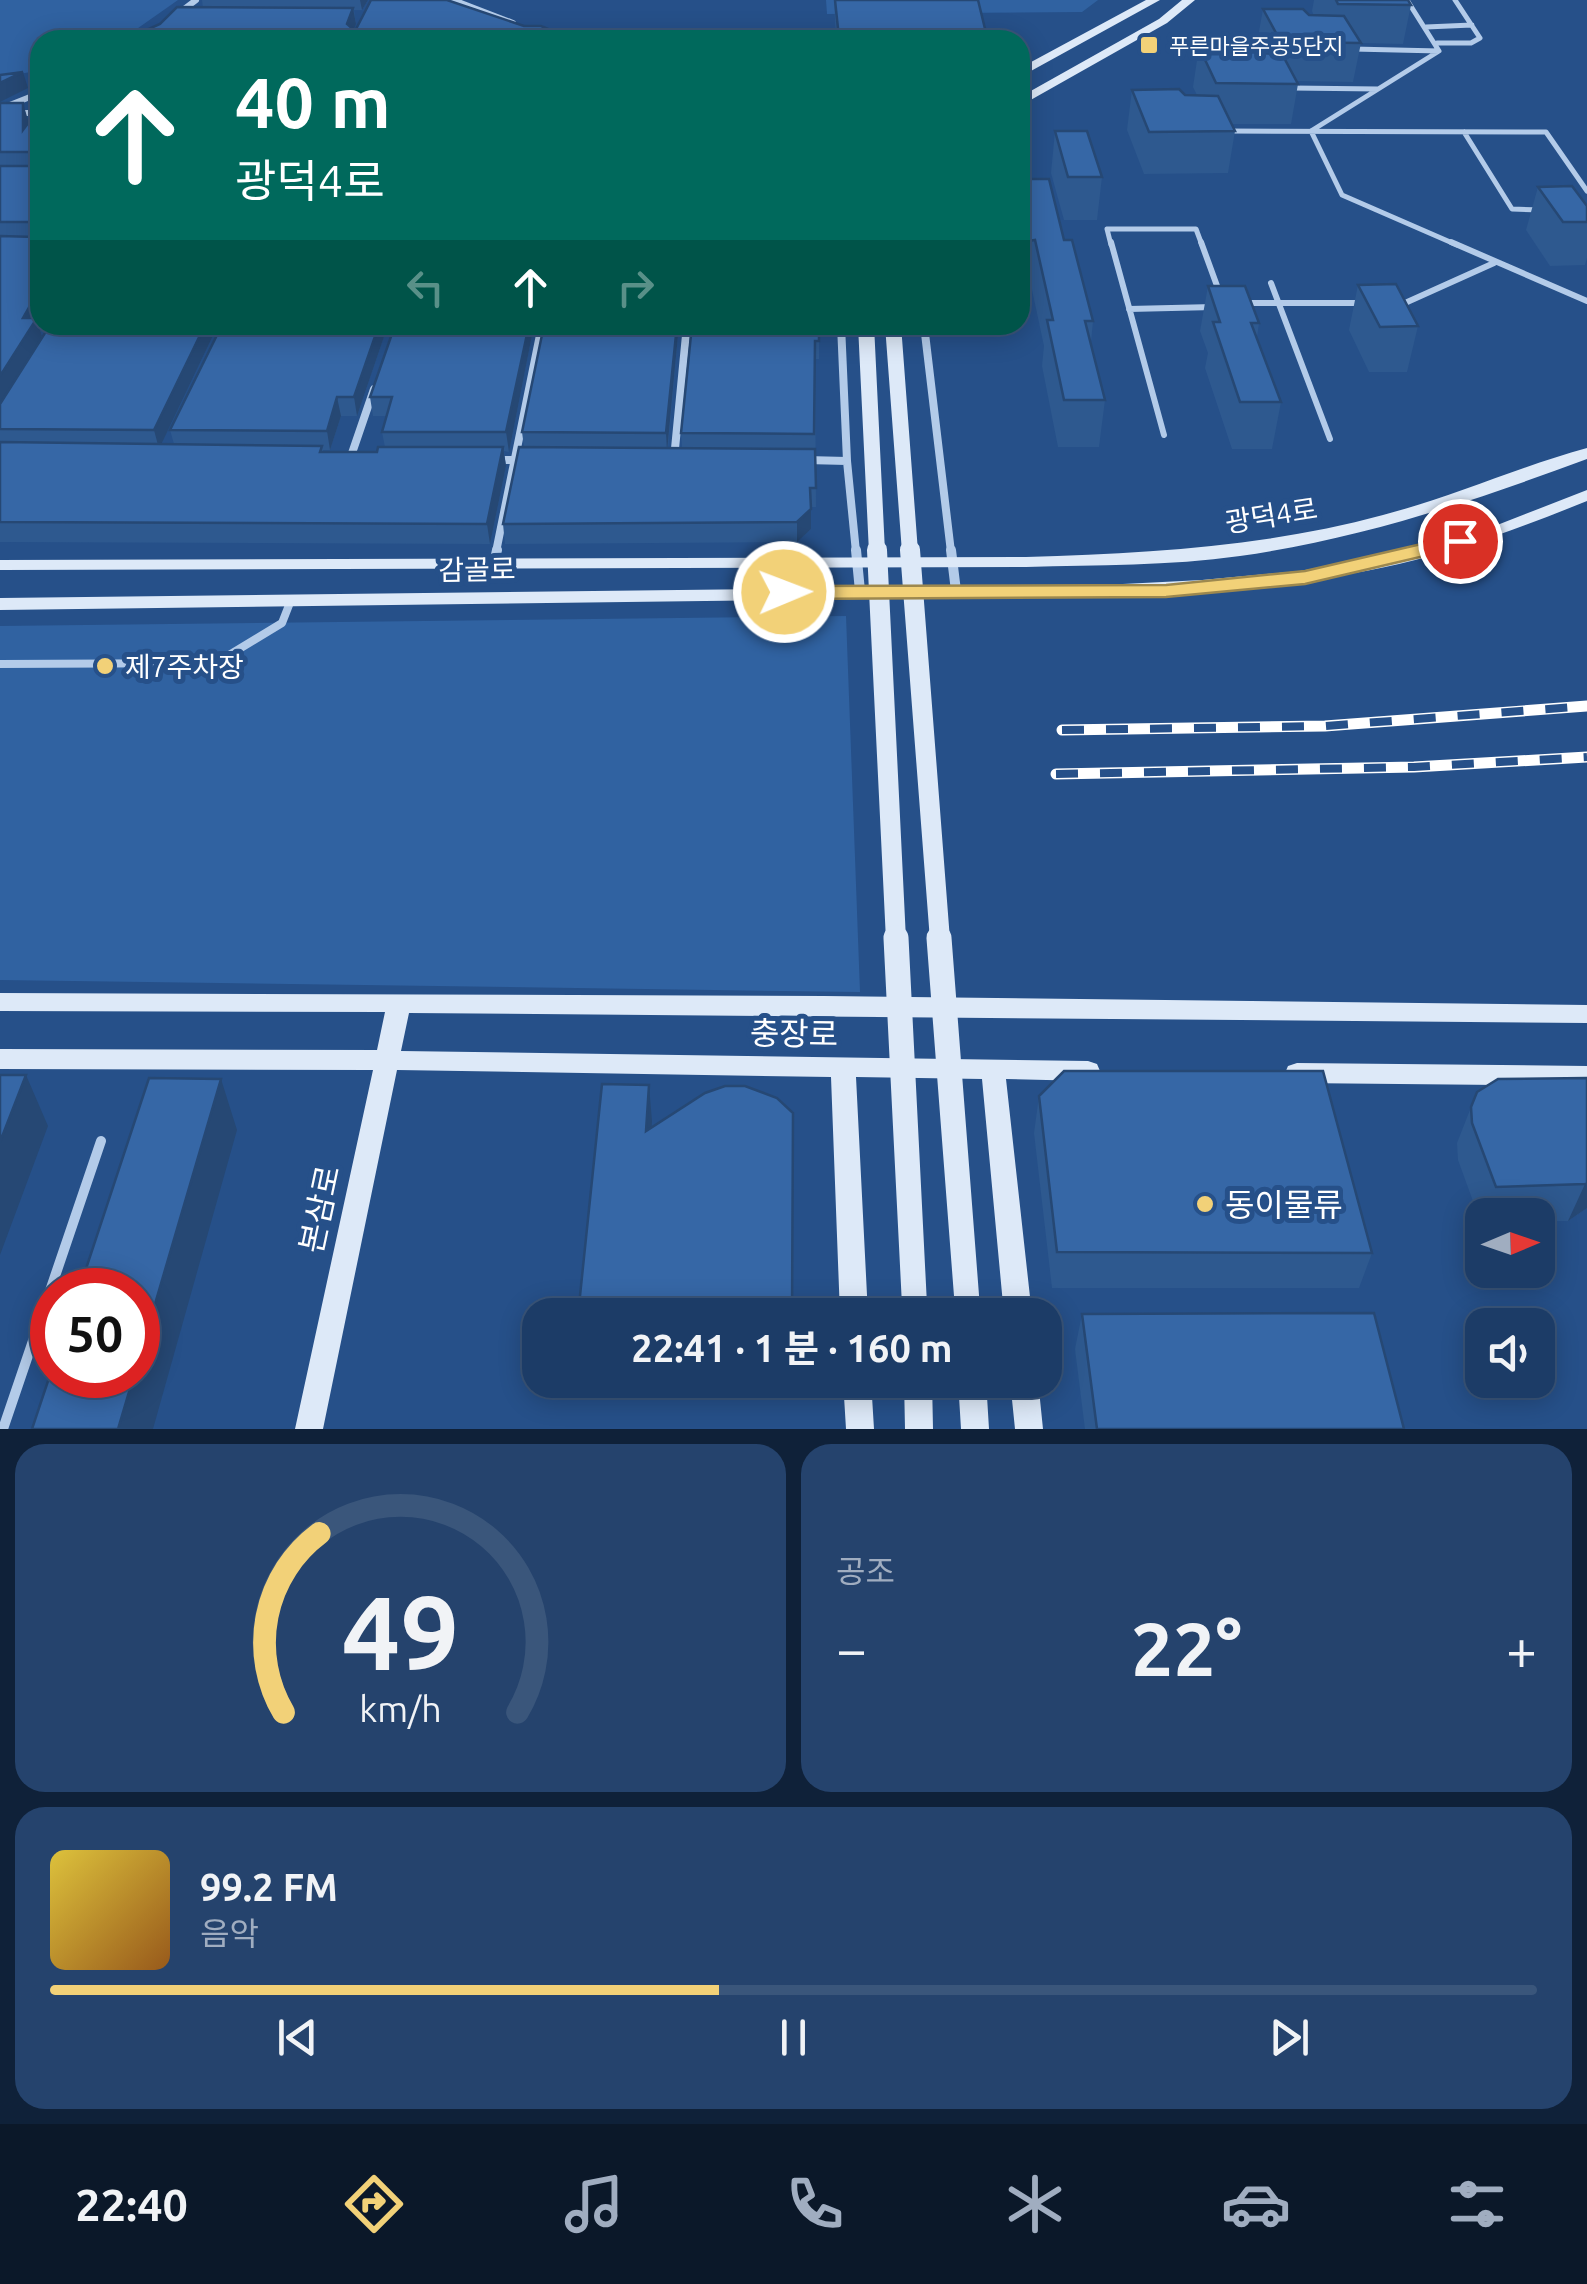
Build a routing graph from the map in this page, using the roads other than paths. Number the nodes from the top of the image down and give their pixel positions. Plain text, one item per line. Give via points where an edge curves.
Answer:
1 (196, 0) edge
2 (453, 0) edge
3 (1154, 0) edge
4 (1190, 0) edge
5 (1408, 0) edge
6 (1454, 0) edge
7 (194, 16) edge
8 (521, 26) edge
9 (1472, 26) junction
10 (1426, 27) junction
11 (1437, 42) junction
12 (1342, 49) edge
13 (1440, 52) junction
14 (1030, 68) edge
15 (1286, 88) edge
16 (1378, 89) junction
17 (1030, 96) edge
18 (30, 98) edge
19 (0, 111) edge
20 (30, 112) edge
21 (1219, 131) edge
22 (1312, 131) junction
23 (1464, 132) junction
24 (1587, 192) edge
25 (1550, 210) edge
26 (1495, 263) junction
27 (1271, 283) dead end
28 (1587, 301) edge
29 (1223, 302) junction
30 (1280, 303) junction
31 (1369, 303) edge
32 (1387, 303) edge
33 (1129, 309) junction
34 (540, 335) edge
35 (686, 335) edge
36 (841, 335) edge
37 (866, 335) edge
38 (894, 335) edge
39 (925, 335) edge
40 (379, 375) edge
41 (1164, 435) dead end
42 (1330, 438) dead end
43 (1587, 453) edge
44 (332, 458) edge
45 (350, 459) junction
46 (368, 459) edge
47 (477, 460) edge
48 (513, 460) junction
49 (548, 460) edge
50 (656, 460) edge
51 (674, 460) junction
52 (693, 460) edge
53 (789, 460) edge
54 (847, 460) junction
55 (1587, 495) edge
56 (858, 562) junction
57 (952, 562) junction
58 (494, 564) junction
59 (0, 565) edge
60 (860, 591) junction
61 (956, 591) junction
62 (291, 600) junction
63 (0, 604) edge
64 (0, 664) edge
65 (0, 1002) edge
66 (399, 1004) junction
67 (1587, 1014) edge
68 (0, 1060) edge
69 (386, 1060) junction
70 (842, 1066) junction
71 (993, 1070) junction
72 (1112, 1072) edge
73 (1270, 1073) edge
74 (1587, 1076) edge
75 (101, 1141) dead end
76 (853, 1298) edge
77 (914, 1298) edge
78 (967, 1298) edge
79 (1016, 1298) edge
80 (858, 1398) edge
81 (918, 1398) edge
82 (973, 1398) edge
83 (1026, 1398) edge
84 (3, 1429) edge
85 (309, 1429) edge
86 (860, 1429) edge
87 (919, 1429) edge
88 (975, 1429) edge
89 (1029, 1429) edge

1 - 7 street via 175,16
2 - 8 street
3 - 14 main road
4 - 17 main road via 1164,22
5 - 10 lane
6 - 9 lane
9 - 10 lane
9 - 11 lane via 1480,38 1471,43
10 - 11 lane
11 - 13 lane
12 - 13 lane
13 - 16 lane
15 - 16 lane
16 - 22 lane
18 - 19 street
19 - 20 street
21 - 22 lane
22 - 23 lane
22 - 26 lane via 1342,194
23 - 24 lane via 1546,132
23 - 25 lane via 1512,210
26 - 28 lane
26 - 32 lane via 1405,303
27 - 30 lane
29 - 30 lane
29 - 33 lane via 1210,309
29 - 33 lane via 1196,229 1107,230
30 - 31 lane
30 - 42 lane
33 - 41 lane
34 - 48 street
35 - 51 street
36 - 54 street
37 - 77 main road, bridge
38 - 78 main road, bridge
39 - 57 street
40 - 45 street
43 - 57 main road, 광덕4로 via 1470,498 1336,533 1190,556
44 - 45 street
45 - 46 street
47 - 48 street
48 - 49 street
48 - 58 street
50 - 51 street
51 - 52 street
53 - 54 street
54 - 56 street
55 - 61 main road via 1430,551 1305,577 1166,591
56 - 57 main road, 감골로
56 - 58 main road, 감골로
56 - 60 street
57 - 61 street
58 - 59 main road, 감골로
60 - 61 main road, 감골로
60 - 62 main road, 감골로
62 - 63 main road, 감골로
62 - 64 lane via 282,623 216,663
65 - 66 main road, 충장로
66 - 67 main road, 충장로
66 - 69 main road, 본삼로
68 - 69 main road, 충장로
69 - 70 main road, 충장로
69 - 85 main road, 본삼로
70 - 71 main road, 충장로
70 - 76 main road
71 - 72 main road, 충장로
71 - 79 main road
73 - 74 main road
75 - 84 lane
80 - 86 main road
81 - 87 main road
82 - 88 main road
83 - 89 main road

